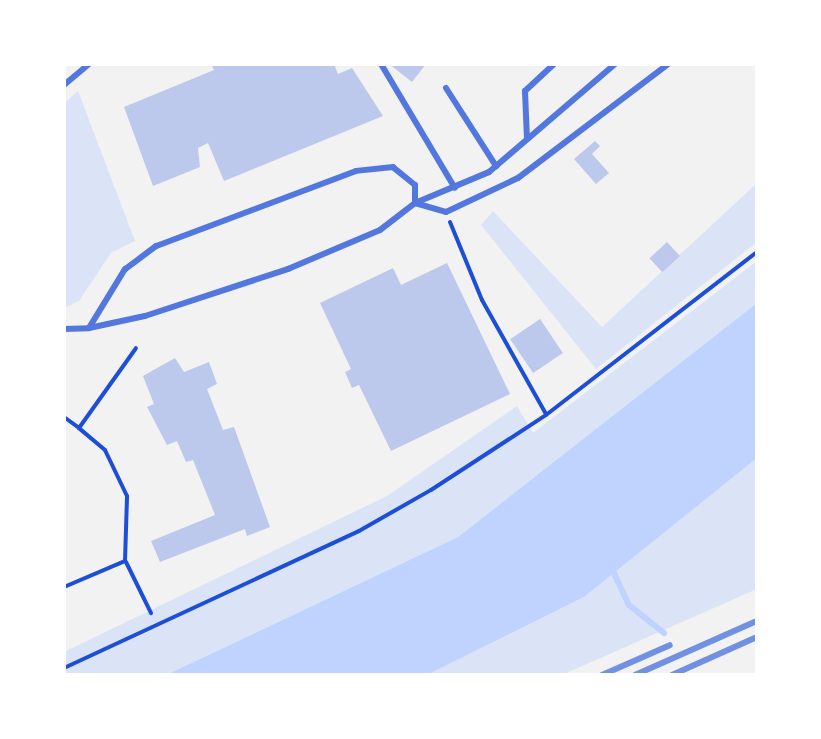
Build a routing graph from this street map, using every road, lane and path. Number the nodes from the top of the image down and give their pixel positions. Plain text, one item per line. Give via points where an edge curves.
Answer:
1 (89, 64) edge
2 (381, 64) edge
3 (554, 64) edge
4 (615, 64) edge
5 (668, 64) edge
6 (64, 85) edge
7 (446, 88) dead end
8 (527, 139) junction
9 (496, 166) junction
10 (455, 188) junction
11 (415, 203) junction
12 (446, 212) junction
13 (757, 252) edge
14 (89, 328) junction
15 (64, 329) edge
16 (136, 348) dead end
17 (546, 415) junction
18 (64, 417) edge
19 (79, 428) junction
20 (125, 561) junction
21 (64, 587) edge
22 (151, 613) dead end
23 (64, 668) edge

1 - 6 lane
2 - 10 lane
3 - 8 lane via 525,91
4 - 8 lane
5 - 12 lane via 518,178
7 - 9 lane
8 - 9 lane
9 - 10 lane
10 - 11 lane
11 - 12 lane
11 - 14 lane via 380,230 288,269
11 - 14 lane via 415,185 393,167 356,171 156,246 125,269
12 - 17 path via 482,300
13 - 17 path
14 - 15 lane
16 - 19 path
17 - 23 path via 359,531
18 - 19 path
19 - 20 path via 105,450 127,496
20 - 21 path
20 - 22 path

